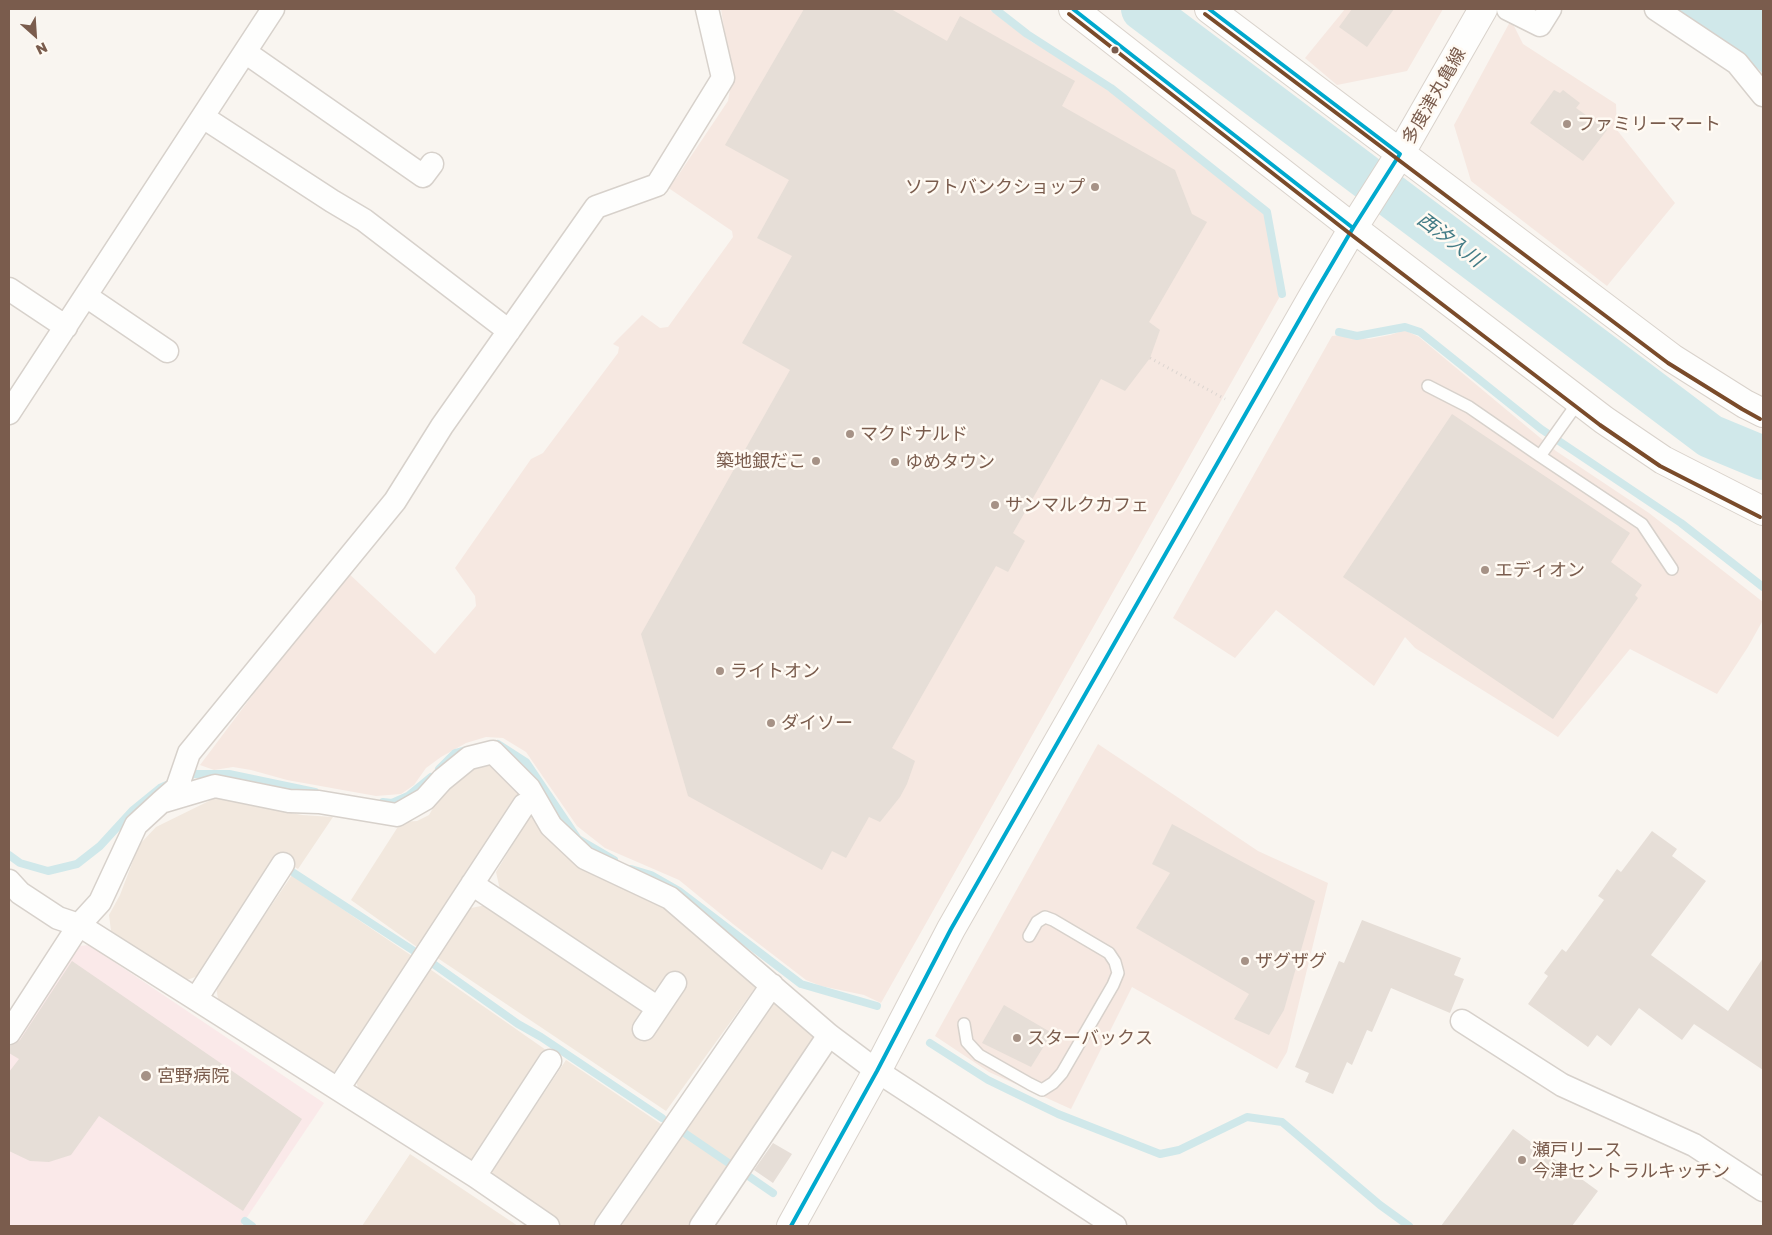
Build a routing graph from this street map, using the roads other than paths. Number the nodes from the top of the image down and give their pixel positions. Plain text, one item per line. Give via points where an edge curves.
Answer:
1 (273, 9) edge
2 (708, 9) edge
3 (1073, 9) edge
4 (1209, 9) edge
5 (1484, 9) edge
6 (1508, 9) edge
7 (1550, 9) edge
8 (1656, 9) edge
9 (245, 52) junction
10 (1763, 96) edge
11 (203, 117) junction
12 (432, 164) dead end
13 (1394, 164) junction
14 (1359, 218) junction
15 (9, 289) edge
16 (86, 296) junction
17 (66, 328) junction
18 (509, 331) junction
19 (167, 351) dead end
20 (1428, 386) dead end
21 (1579, 401) junction
22 (9, 413) edge
23 (1763, 413) edge
24 (1540, 456) junction
25 (1763, 511) edge
26 (1672, 569) dead end
27 (169, 795) junction
28 (524, 805) dead end
29 (283, 864) dead end
30 (9, 881) edge
31 (472, 884) junction
32 (79, 925) junction
33 (1029, 936) dead end
34 (675, 983) dead end
35 (772, 985) junction
36 (196, 999) junction
37 (658, 1008) junction
38 (1462, 1020) dead end
39 (964, 1024) dead end
40 (644, 1029) dead end
41 (9, 1033) edge
42 (829, 1034) junction
43 (550, 1061) dead end
44 (877, 1071) junction
45 (338, 1089) junction
46 (475, 1176) junction
47 (1763, 1190) edge
48 (548, 1226) edge
49 (606, 1226) edge
50 (701, 1226) edge
51 (791, 1226) edge
52 (1115, 1226) edge

1 - 9 street
2 - 18 street via 723,78 657,185 596,207
3 - 14 street
4 - 13 street
5 - 13 street, 多度津丸亀線
6 - 7 street via 1540,25
8 - 10 street via 1737,62
9 - 11 street
9 - 12 street via 423,176
11 - 16 street
11 - 18 street via 364,220
13 - 14 street, 多度津丸亀線
13 - 23 street via 1672,358
14 - 21 street
14 - 44 street, 多度津丸亀線 via 948,934
15 - 17 street
16 - 17 street
16 - 19 street
17 - 22 street
18 - 27 street via 442,426 395,502 189,753
20 - 24 lane via 1469,407
21 - 24 lane
21 - 25 street via 1663,460
24 - 26 lane via 1642,524
27 - 32 street via 136,825 100,902
27 - 35 street via 215,786 289,801 319,802 397,815 425,799 469,758 493,752 529,788 551,826 585,858 670,898
28 - 31 street
29 - 36 street
30 - 32 street via 20,893 58,918
31 - 37 street
31 - 45 street
32 - 36 street
32 - 41 street
33 - 39 lane via 1036,922 1045,917 1054,920 1109,953 1118,972 1062,1073 1042,1090 980,1055 967,1042
34 - 37 street
35 - 42 street
35 - 49 street
36 - 45 street
37 - 40 street
38 - 47 street via 1562,1085 1694,1145
42 - 44 street
42 - 50 street
43 - 46 street
44 - 51 street, 多度津丸亀線
44 - 52 street
45 - 46 street
46 - 48 street

